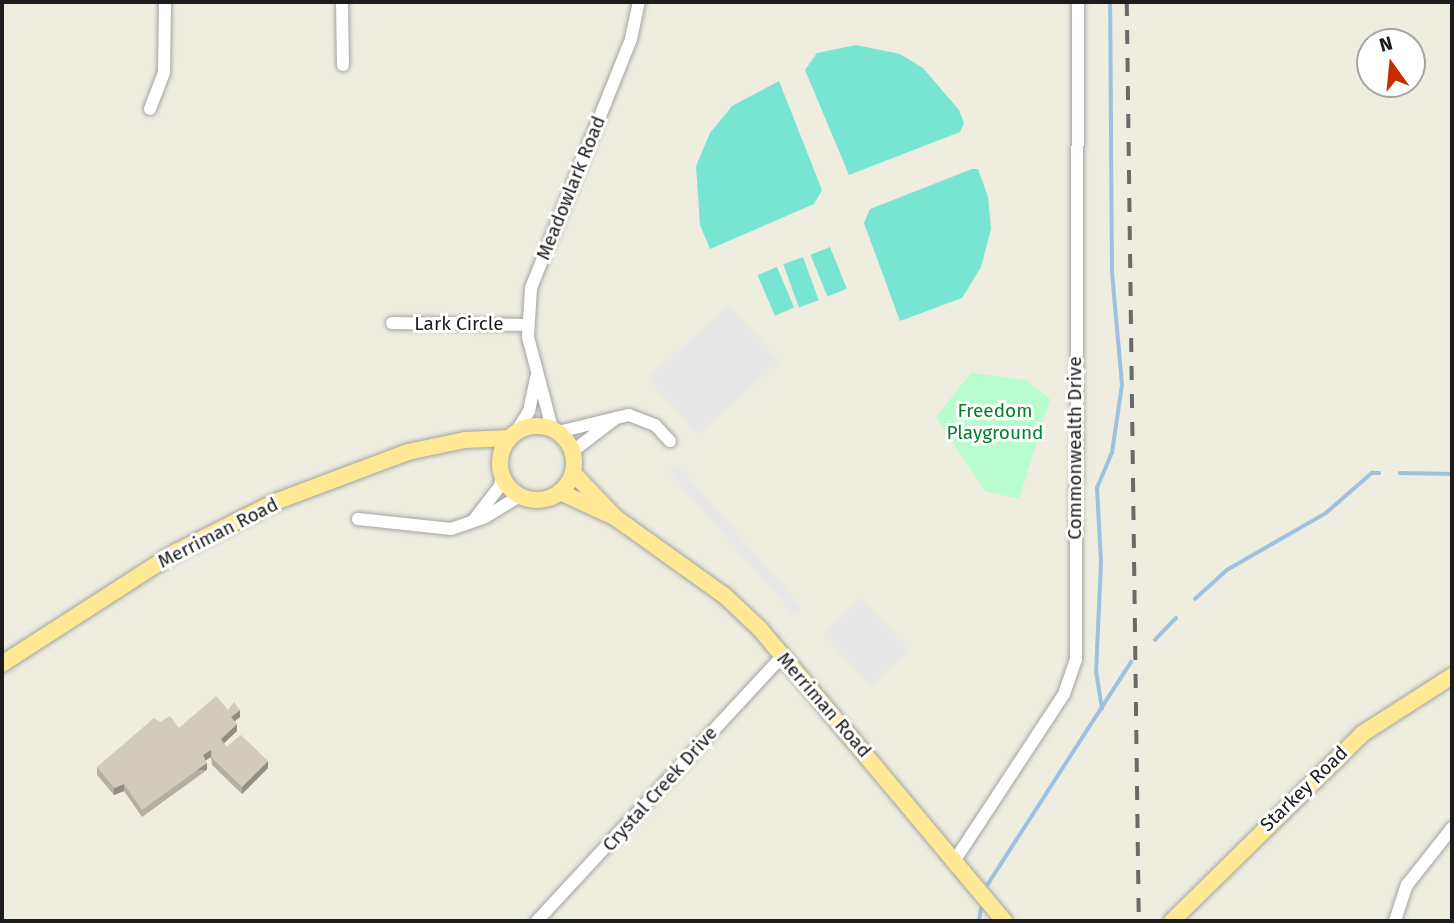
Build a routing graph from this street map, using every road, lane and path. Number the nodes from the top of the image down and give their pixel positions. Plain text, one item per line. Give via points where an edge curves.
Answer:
1 (164, 2) edge
2 (342, 2) edge
3 (639, 2) edge
4 (1078, 2) edge
5 (343, 65) dead end
6 (150, 109) dead end
7 (392, 323) dead end
8 (527, 324) junction
9 (536, 378) junction
10 (616, 418) junction
11 (555, 430) junction
12 (512, 435) junction
13 (670, 441) dead end
14 (454, 444) junction
15 (573, 451) junction
16 (501, 472) junction
17 (573, 473) junction
18 (560, 492) junction
19 (520, 496) junction
20 (616, 518) junction
21 (358, 519) dead end
22 (474, 520) junction
23 (782, 656) junction
24 (2, 664) edge
25 (1452, 676) edge
26 (1452, 828) edge
27 (955, 860) junction
28 (537, 921) edge
29 (1004, 921) edge
30 (1172, 921) edge
31 (1395, 921) edge

1 - 6 street via 164,73
2 - 5 street
3 - 8 street, Meadowlark Road via 631,39 531,288
4 - 27 street, Commonwealth Drive via 1076,660 1064,694
7 - 8 street, Lark Circle
8 - 9 street, Meadowlark Road
9 - 11 street, Meadowlark Road
9 - 12 street, Meadowlark Road via 529,411
10 - 11 street
10 - 13 street via 642,418
10 - 15 street
11 - 12 main road via 533,425
11 - 15 main road
12 - 14 main road, Merriman Road
12 - 16 main road
14 - 16 main road via 485,454
14 - 24 main road, Merriman Road via 390,458 237,520 149,569
15 - 17 main road
16 - 19 main road
16 - 22 street via 500,486
17 - 18 main road
17 - 20 main road, Merriman Road
18 - 19 main road via 541,500
18 - 20 main road, Merriman Road
19 - 22 street
20 - 23 main road, Merriman Road via 725,596
21 - 22 street via 437,529
23 - 27 main road, Merriman Road
23 - 28 street, Crystal Creek Drive
25 - 30 main road, Starkey Road via 1362,734
26 - 31 street via 1407,885
27 - 29 main road, Merriman Road

